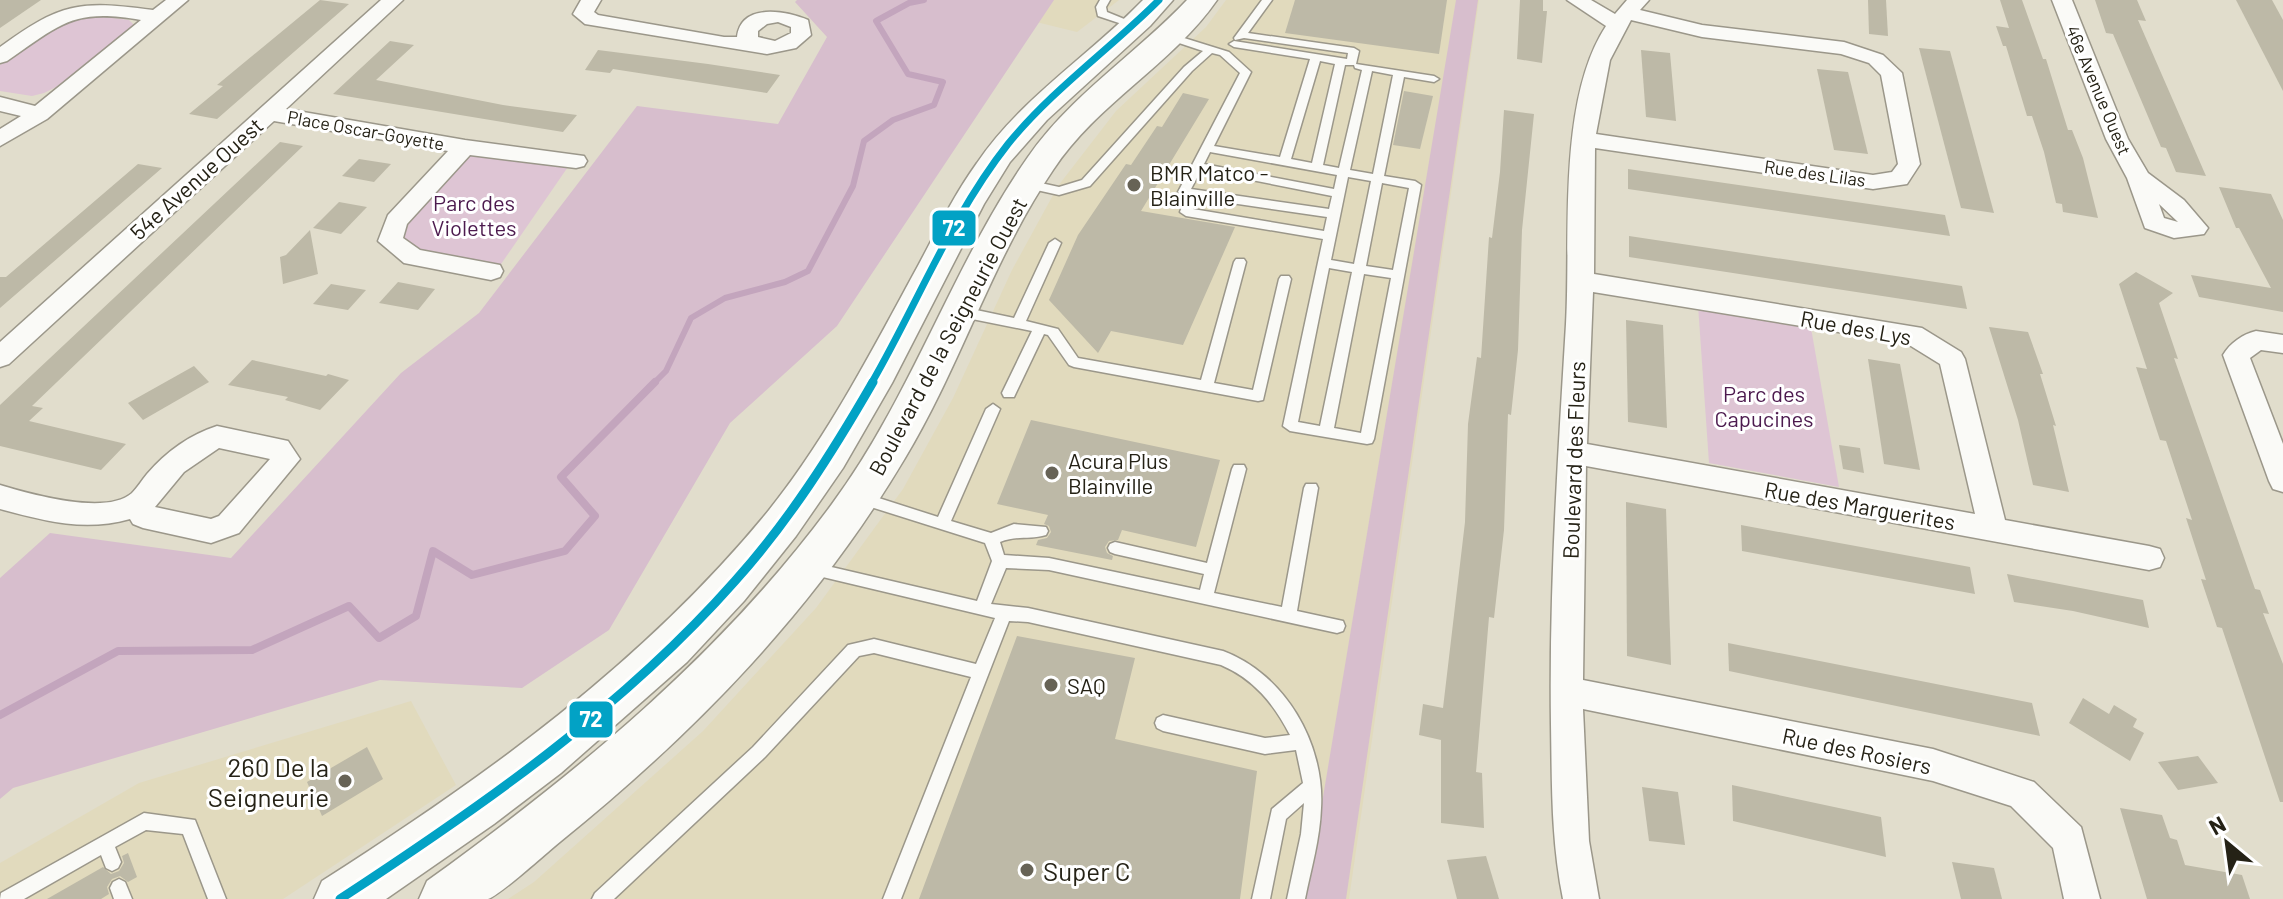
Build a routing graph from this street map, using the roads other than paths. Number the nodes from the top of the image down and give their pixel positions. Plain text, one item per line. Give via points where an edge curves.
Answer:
1 (178, 0) edge
2 (393, 0) edge
3 (591, 0) edge
4 (1105, 0) edge
5 (1159, 0) edge
6 (1203, 0) edge
7 (1267, 0) edge
8 (1577, 0) edge
9 (2062, 0) edge
10 (1627, 13) edge
11 (159, 17) junction
12 (1134, 25) junction
13 (1168, 36) junction
14 (1238, 39) junction
15 (752, 44) dead end
16 (1211, 49) junction
17 (1225, 54) junction
18 (0, 57) edge
19 (1316, 57) junction
20 (1346, 62) junction
21 (1367, 69) junction
22 (1399, 73) junction
23 (1434, 79) dead end
24 (0, 104) edge
25 (268, 113) junction
26 (39, 114) junction
27 (0, 139) edge
28 (1584, 139) junction
29 (465, 147) junction
30 (1207, 148) junction
31 (576, 161) dead end
32 (1284, 162) junction
33 (1198, 166) junction
34 (1317, 168) junction
35 (1343, 174) junction
36 (2139, 178) dead end
37 (1378, 179) junction
38 (1027, 184) junction
39 (1193, 194) junction
40 (1339, 194) junction
41 (1334, 214) junction
42 (1330, 236) junction
43 (1055, 243) dead end
44 (1240, 262) dead end
45 (1324, 263) junction
46 (1358, 268) junction
47 (491, 271) dead end
48 (1398, 275) junction
49 (1285, 279) dead end
50 (1581, 281) junction
51 (915, 303) junction
52 (962, 312) junction
53 (1018, 324) junction
54 (1040, 328) junction
55 (2283, 344) edge
56 (0, 357) edge
57 (1206, 387) junction
58 (1009, 393) dead end
59 (993, 409) dead end
60 (1326, 432) junction
61 (1571, 452) junction
62 (1239, 469) dead end
63 (2283, 481) edge
64 (1311, 488) dead end
65 (0, 497) edge
66 (860, 498) junction
67 (140, 504) junction
68 (942, 525) junction
69 (1993, 529) junction
70 (1041, 531) dead end
71 (991, 539) junction
72 (762, 547) junction
73 (1115, 548) dead end
74 (2149, 558) dead end
75 (999, 561) junction
76 (810, 568) junction
77 (1212, 570) junction
78 (1205, 598) junction
79 (981, 609) junction
80 (1004, 614) junction
81 (1288, 616) junction
82 (1337, 626) dead end
83 (980, 672) junction
84 (1566, 691) junction
85 (1163, 723) dead end
86 (1299, 742) junction
87 (1313, 785) junction
88 (105, 843) junction
89 (112, 862) dead end
90 (213, 897) edge
91 (7, 899) edge
92 (340, 899) edge
93 (445, 899) edge
94 (601, 899) edge
95 (892, 899) edge
96 (1261, 899) edge
97 (1296, 899) edge
98 (1581, 899) edge
99 (2082, 899) edge

1 - 11 street
2 - 25 street, 54e Avenue Ouest
3 - 15 street via 583,14 592,20
4 - 12 lane via 1102,14
5 - 12 main road, Boulevard de la Seigneurie Ouest
6 - 13 main road, Boulevard de la Seigneurie Ouest
7 - 14 lane
8 - 10 street
9 - 36 street, 46e Avenue Ouest via 2117,139
10 - 28 street, Boulevard des Fleurs via 1600,59
10 - 28 street, Rue des Lilas via 1717,34 1844,48 1876,59 1891,73 1909,164 1899,179 1873,182
11 - 18 street via 91,8 74,11
11 - 26 street
12 - 13 main road
12 - 51 main road, Boulevard de la Seigneurie Ouest via 1008,143
13 - 16 lane
13 - 38 main road, Boulevard de la Seigneurie Ouest via 1074,122
14 - 17 lane
14 - 19 lane
14 - 20 lane via 1354,51
16 - 17 lane
16 - 38 lane via 1086,183 1059,191
17 - 30 lane via 1246,72
19 - 20 lane
19 - 32 lane
20 - 21 lane
20 - 34 lane
21 - 22 lane
21 - 35 lane
22 - 23 lane
22 - 37 lane
24 - 26 street
25 - 29 street, Place Oscar-Goyette
25 - 56 street, 54e Avenue Ouest
26 - 27 street
28 - 50 street, Boulevard des Fleurs
29 - 31 street, Place Oscar-Goyette
29 - 47 street, Place Oscar-Goyette via 396,221 390,241 413,257
30 - 32 lane
30 - 33 lane
32 - 34 lane
33 - 39 lane via 1184,192
33 - 40 lane
34 - 35 lane
35 - 37 lane
35 - 40 lane
37 - 46 lane
37 - 48 lane via 1415,185
38 - 52 main road, Boulevard de la Seigneurie Ouest
39 - 41 lane
39 - 42 lane via 1186,212
40 - 41 lane
41 - 42 lane
42 - 45 lane
43 - 53 lane
44 - 57 lane
45 - 46 lane
45 - 60 lane via 1290,426
46 - 48 lane
46 - 60 lane
48 - 60 lane via 1367,439
49 - 57 lane via 1258,396
50 - 61 street, Boulevard des Fleurs
50 - 69 street, Rue des Lys via 1913,335 1935,346 1952,359
51 - 52 main road
51 - 72 main road, Boulevard de la Seigneurie Ouest via 851,422
52 - 53 lane
52 - 66 main road, Boulevard de la Seigneurie Ouest
53 - 54 lane
54 - 57 lane via 1053,332 1074,362
54 - 58 lane
55 - 63 street via 2256,340 2236,355
59 - 68 lane
61 - 69 street, Rue des Marguerites
61 - 84 street, Boulevard des Fleurs
62 - 77 lane
64 - 81 lane
65 - 67 street via 74,517
66 - 68 lane
66 - 76 main road, Boulevard de la Seigneurie Ouest
67 - 67 street via 143,516 211,531 229,525 286,459 278,449 217,437 196,444
68 - 71 lane
69 - 74 street, Rue des Marguerites
70 - 71 lane via 1014,530
71 - 75 lane
72 - 76 main road
72 - 92 main road, Boulevard de la Seigneurie Ouest via 702,614 589,720 458,821
73 - 77 lane
75 - 78 lane via 1032,561
75 - 79 lane
76 - 79 lane
76 - 93 main road, Boulevard de la Seigneurie Ouest via 728,661 650,737
77 - 78 lane
78 - 81 lane
79 - 80 lane
80 - 83 lane
80 - 86 lane via 1236,662 1277,697
81 - 82 lane
83 - 94 lane via 874,646 854,650 759,752
83 - 95 lane
84 - 98 street, Boulevard des Fleurs via 1572,863
84 - 99 street, Rue des Rosiers via 1933,765 2022,793 2069,839
85 - 86 lane via 1265,746
86 - 87 lane
87 - 96 lane via 1278,815
87 - 97 lane
88 - 89 lane
88 - 90 lane via 144,821 189,826
88 - 91 lane

